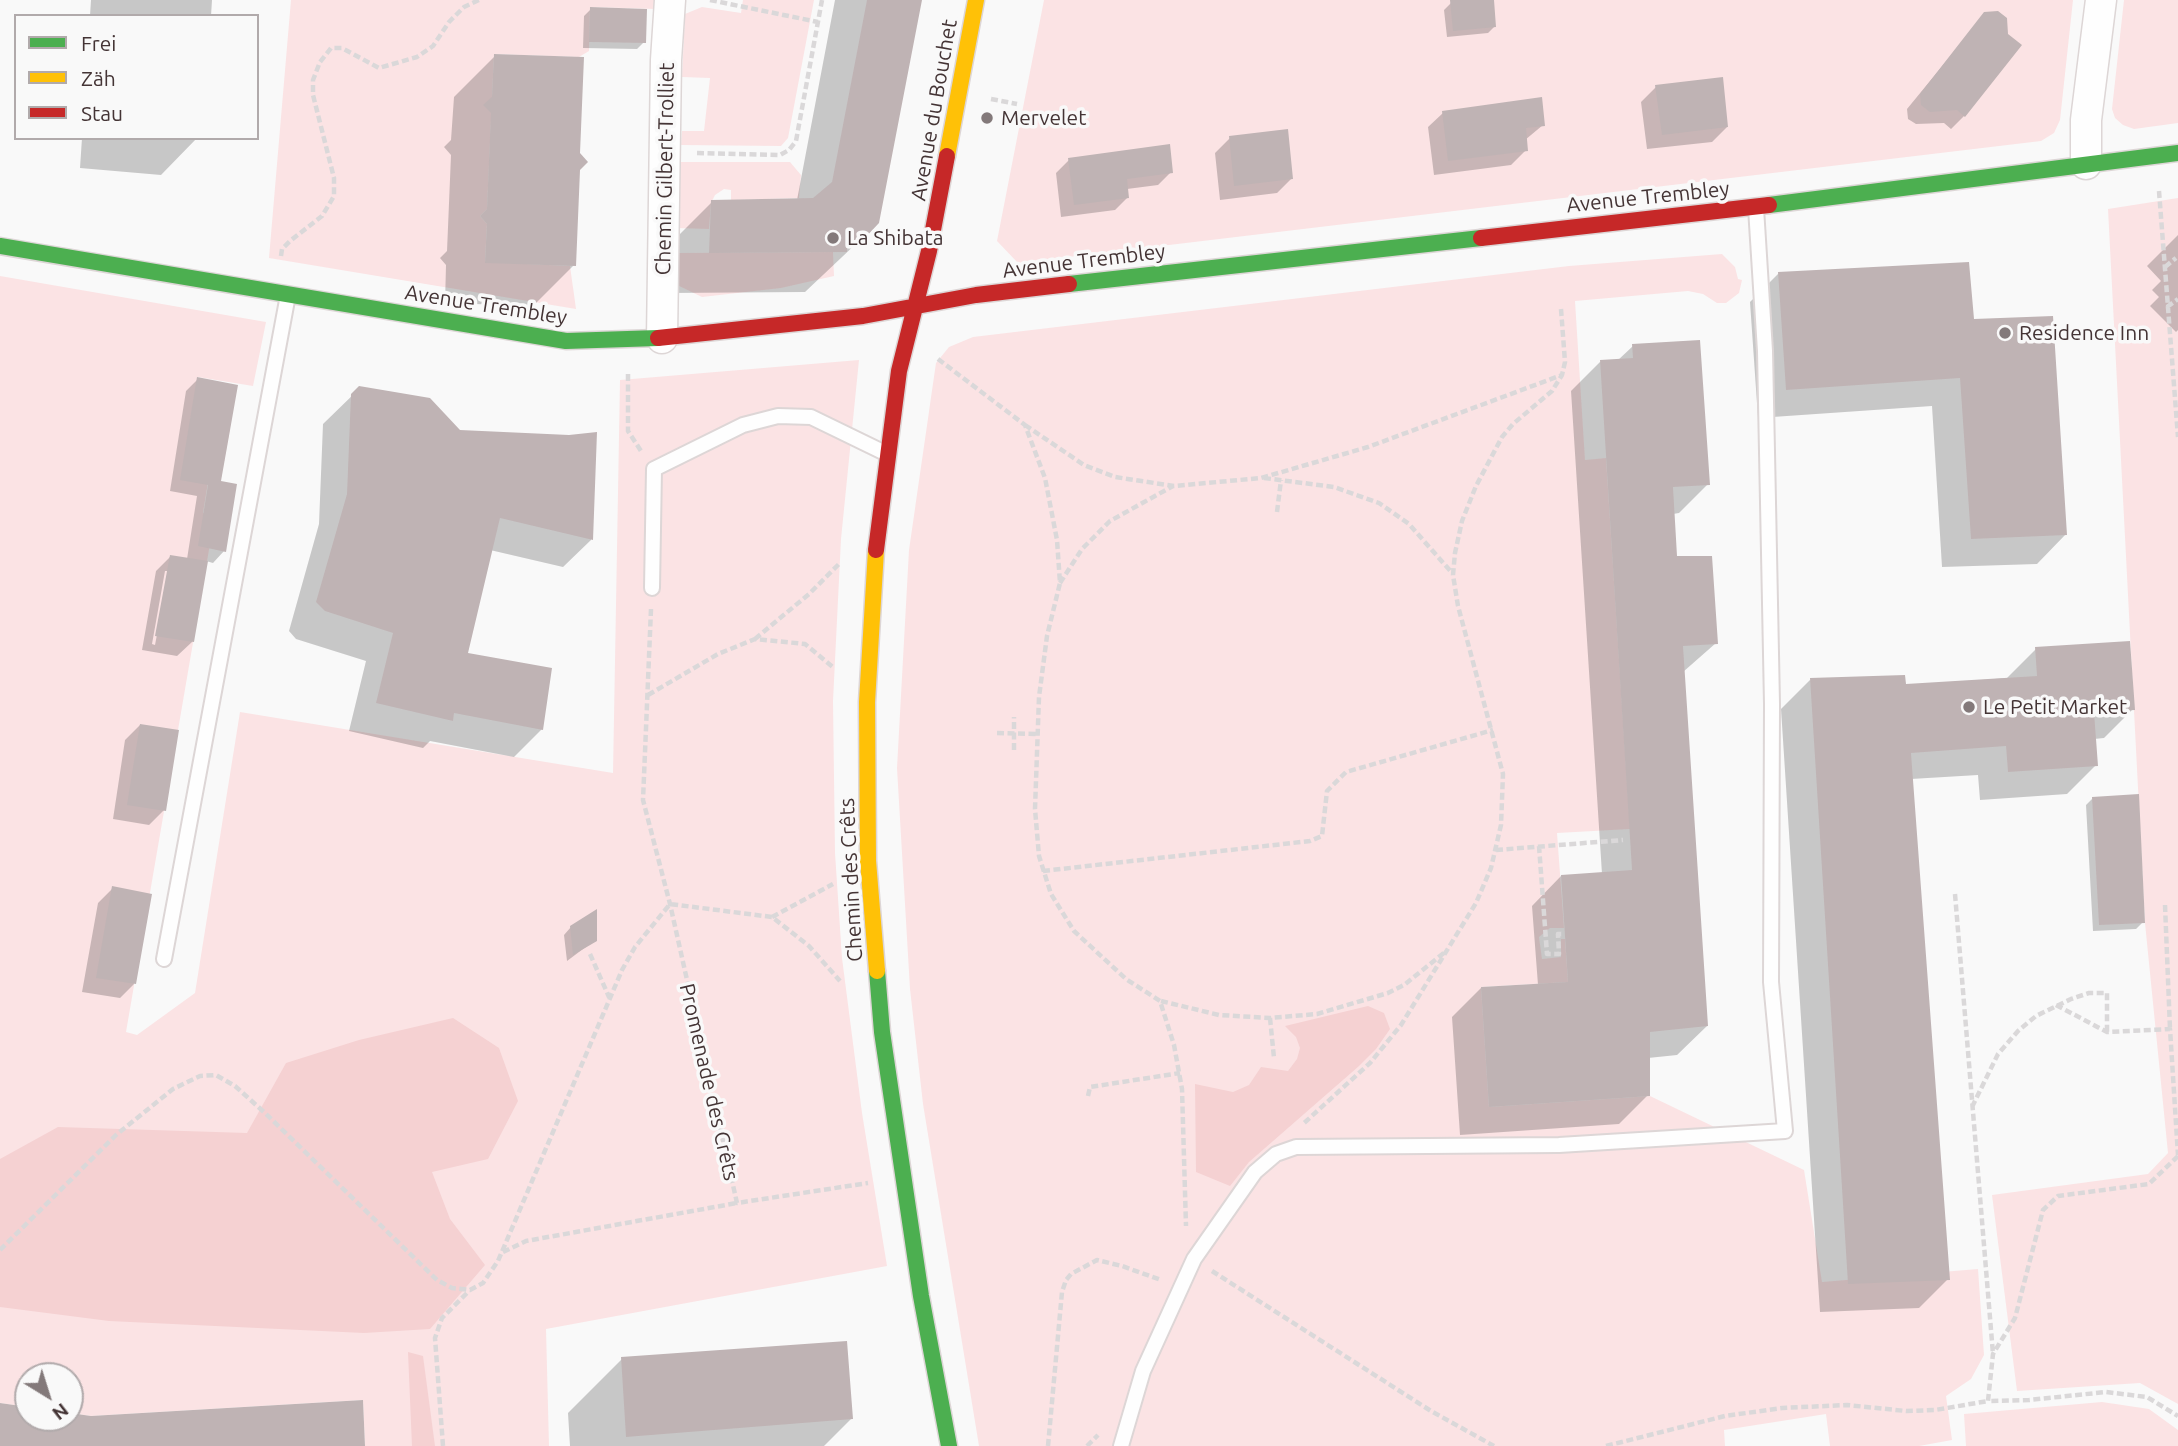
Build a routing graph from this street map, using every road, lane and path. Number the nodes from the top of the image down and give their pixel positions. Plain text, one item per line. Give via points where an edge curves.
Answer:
1 (479, 0) edge
2 (670, 0) edge
3 (710, 0) edge
4 (822, 0) edge
5 (975, 0) edge
6 (2101, 0) edge
7 (818, 22) junction
8 (990, 99) dead end
9 (1017, 104) dead end
10 (702, 153) dead end
11 (2178, 153) edge
12 (2086, 164) junction
13 (2159, 191) dead end
14 (1756, 206) junction
15 (0, 246) edge
16 (2176, 258) dead end
17 (281, 260) dead end
18 (2165, 267) junction
19 (289, 293) junction
20 (2178, 299) edge
21 (2168, 307) junction
22 (912, 309) junction
23 (1560, 309) dead end
24 (662, 338) junction
25 (2178, 342) edge
26 (2171, 348) junction
27 (931, 360) dead end
28 (1562, 376) junction
29 (627, 382) dead end
30 (1024, 425) junction
31 (2178, 437) edge
32 (888, 454) junction
33 (654, 469) junction
34 (1261, 478) junction
35 (1281, 480) junction
36 (1174, 486) junction
37 (1277, 512) dead end
38 (845, 558) dead end
39 (1453, 575) junction
40 (1060, 583) junction
41 (652, 588) joint
42 (755, 639) junction
43 (837, 671) dead end
44 (648, 695) junction
45 (1014, 717) dead end
46 (1493, 730) junction
47 (997, 733) dead end
48 (1014, 733) junction
49 (1037, 734) junction
50 (1014, 750) dead end
51 (1623, 840) dead end
52 (1539, 846) junction
53 (1496, 849) junction
54 (1043, 871) junction
55 (844, 877) dead end
56 (1955, 894) dead end
57 (670, 904) junction
58 (2165, 905) dead end
59 (772, 917) junction
60 (1563, 934) dead end
61 (1448, 950) junction
62 (590, 954) dead end
63 (164, 959) dead end
64 (842, 983) dead end
65 (610, 998) junction
66 (1160, 1001) junction
67 (2056, 1005) junction
68 (1270, 1018) junction
69 (2170, 1029) junction
70 (2107, 1032) junction
71 (1275, 1058) dead end
72 (1180, 1073) junction
73 (1087, 1096) dead end
74 (1971, 1108) junction
75 (1276, 1154) junction
76 (2178, 1156) edge
77 (878, 1181) dead end
78 (737, 1203) junction
79 (0, 1251) edge
80 (502, 1252) junction
81 (1190, 1266) junction
82 (1154, 1278) dead end
83 (470, 1290) junction
84 (1993, 1354) junction
85 (1987, 1401) junction
86 (2178, 1416) edge
87 (443, 1446) edge
88 (949, 1446) edge
89 (1048, 1446) edge
90 (1121, 1446) edge
91 (1494, 1446) edge
92 (1606, 1446) edge

1 - 17 path via 464,7 433,46 417,57 379,68 342,47 331,48 320,62 313,95 334,178 334,196 322,216 282,249
2 - 24 street, Chemin Gilbert-Trolliet
3 - 7 path
4 - 7 path
5 - 22 street, Avenue du Bouchet via 929,251
6 - 12 street via 2086,120
7 - 10 path via 796,141 789,150 779,155
8 - 9 path
11 - 12 street, Avenue Trembley
12 - 14 street, Avenue Trembley
13 - 18 path
14 - 22 street, Avenue Trembley via 976,295
14 - 75 lane via 1765,351 1772,704 1771,982 1785,1131 1559,1145 1296,1147
15 - 19 street, Avenue Trembley
16 - 18 path
18 - 21 path
19 - 24 street, Avenue Trembley via 566,341
19 - 63 lane
20 - 21 path
21 - 26 path
22 - 24 street, Avenue Trembley
22 - 32 street, Chemin des Crêts
23 - 28 path
25 - 26 path
26 - 31 path
27 - 30 path via 938,359
28 - 34 path via 1368,447
28 - 39 path via 1552,391 1513,424 1484,468 1462,521
29 - 33 path via 628,431
30 - 36 path via 1100,472
30 - 40 path via 1051,504
32 - 33 lane via 811,417 778,416 743,425
32 - 88 street, Chemin des Crêts via 878,525 867,702 868,861 882,1032 921,1296
33 - 41 lane
34 - 35 path
34 - 36 path
35 - 37 path
35 - 39 path via 1343,489 1379,503 1409,524
36 - 40 path via 1110,521 1082,549
38 - 42 path
39 - 46 path via 1464,632
40 - 49 path via 1045,649
41 - 44 path, Promenade des Crêts
42 - 43 path via 805,644
42 - 44 path via 718,654
44 - 57 path, Promenade des Crêts via 643,800
45 - 48 path
46 - 53 path via 1503,774
46 - 54 path via 1346,772 1327,791 1322,836 1310,841
47 - 48 path
48 - 49 path
48 - 50 path
49 - 54 path via 1035,822
51 - 52 path
52 - 53 path
52 - 60 path via 1547,954 1559,954 1558,934
53 - 61 path via 1476,903
54 - 66 path via 1060,913 1074,931 1126,979
55 - 59 path
56 - 74 path
57 - 59 path
57 - 65 path via 635,947
57 - 78 path, Promenade des Crêts
58 - 69 path
59 - 64 path via 809,946
61 - 68 path via 1388,993 1317,1014
61 - 75 path via 1379,1053 1292,1133
62 - 65 path
65 - 80 path
66 - 68 path via 1199,1012
66 - 72 path
67 - 70 path
67 - 70 path via 2089,993 2107,993
67 - 74 path via 2027,1022 1998,1054
68 - 71 path
69 - 70 path
69 - 76 path
72 - 73 path via 1090,1087
72 - 81 path
74 - 84 path
75 - 81 lane via 1255,1172
76 - 84 path via 2148,1184 2058,1196 2048,1205 2040,1216 2015,1318
77 - 78 path, Promenade des Crêts
78 - 80 path via 526,1241
79 - 83 path via 116,1135 185,1082 216,1074 265,1113 437,1280
80 - 83 path via 484,1283
81 - 90 lane via 1143,1371
81 - 91 path
82 - 89 path via 1097,1260 1066,1280
83 - 87 path via 442,1318 435,1338
84 - 85 path
85 - 86 path via 2124,1393 2156,1400
85 - 92 path via 1916,1411 1847,1405 1782,1408 1725,1416

